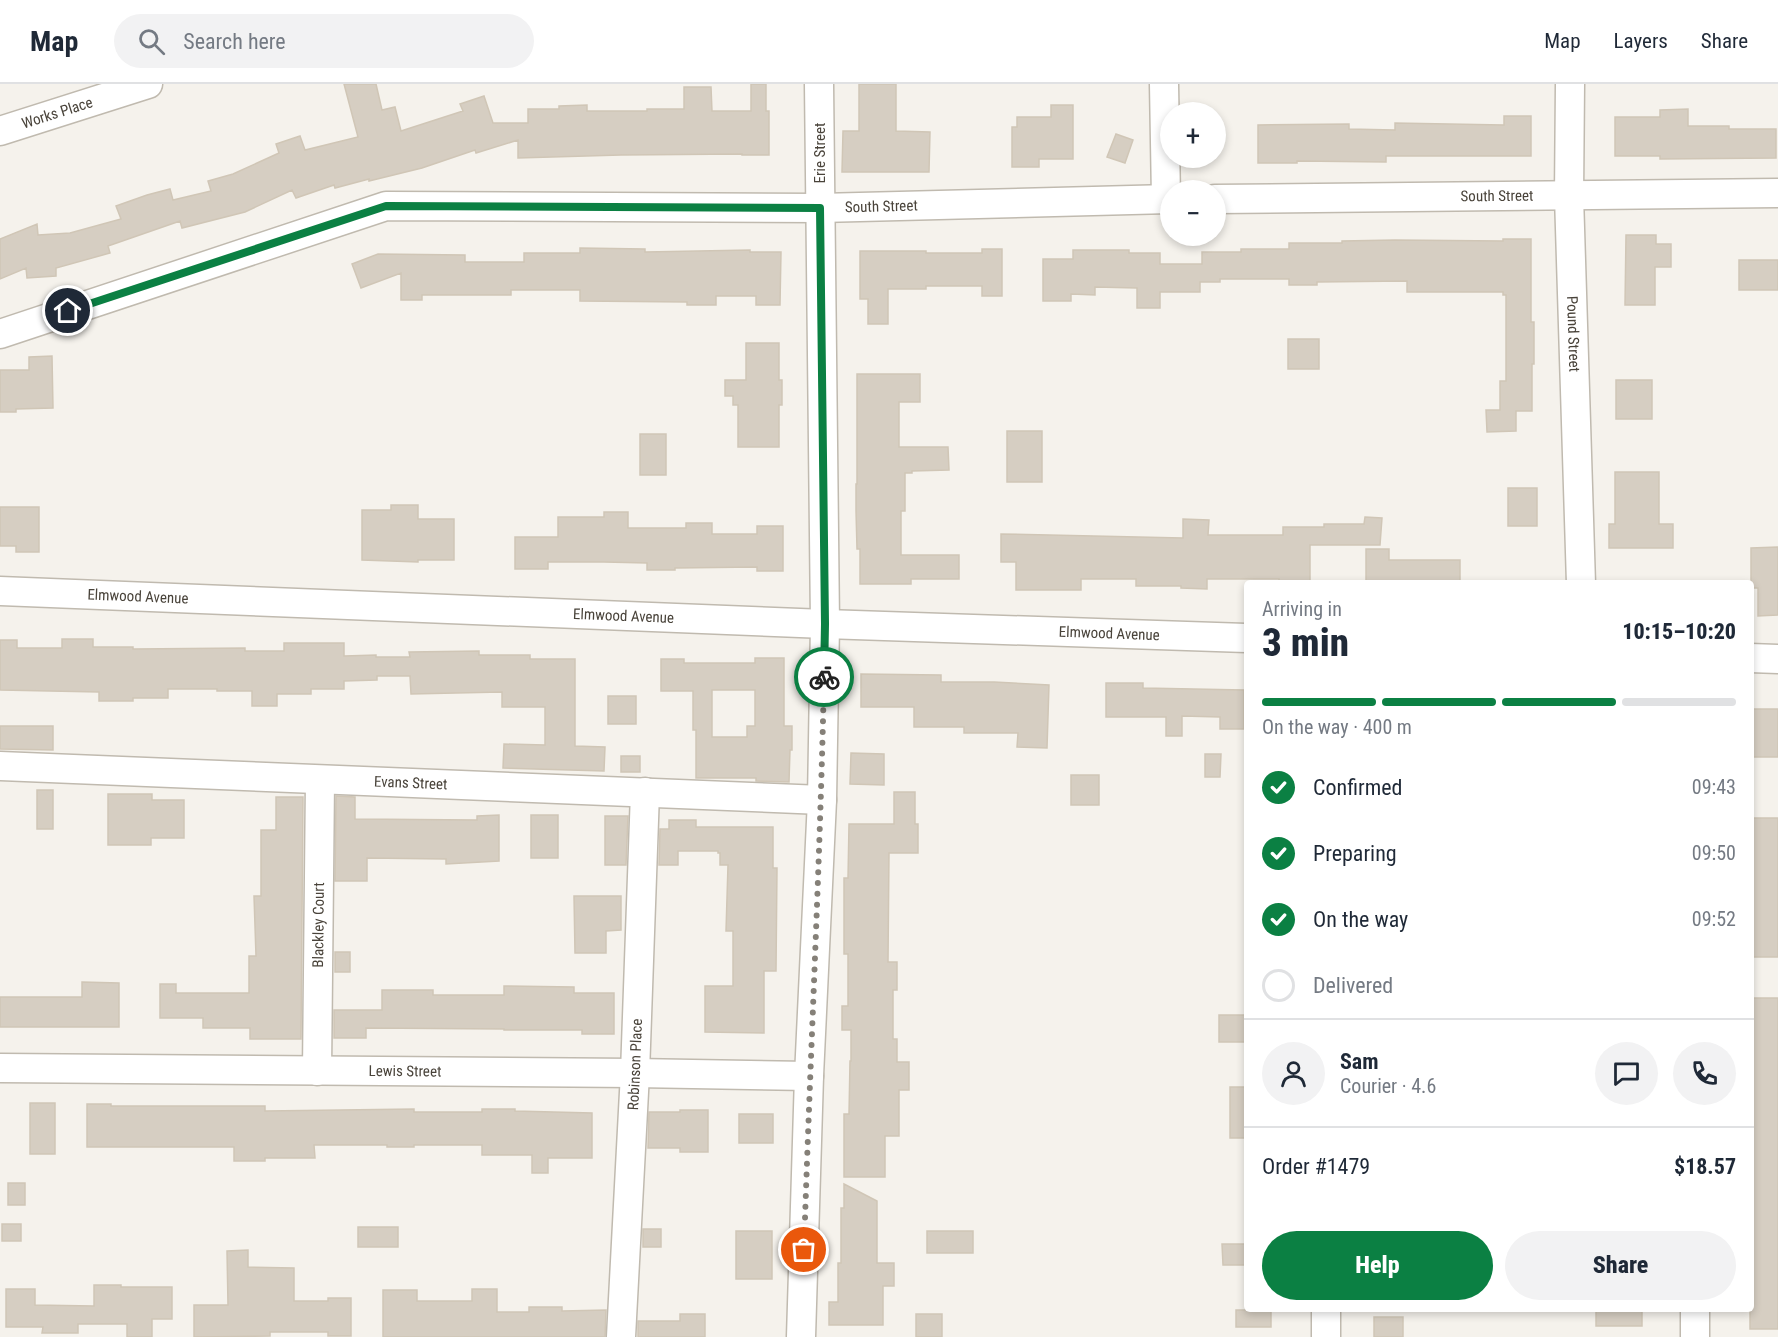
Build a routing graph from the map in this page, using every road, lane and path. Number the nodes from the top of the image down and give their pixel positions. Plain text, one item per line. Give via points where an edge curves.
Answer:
1 (148, 84) edge
2 (819, 84) edge
3 (1164, 84) edge
4 (1570, 84) edge
5 (0, 131) edge
6 (1167, 180) edge
7 (1778, 193) edge
8 (1569, 196) junction
9 (1160, 199) edge
10 (1226, 199) edge
11 (820, 208) junction
12 (0, 334) edge
13 (1581, 580) edge
14 (0, 591) edge
15 (825, 624) junction
16 (1244, 638) edge
17 (1754, 658) edge
18 (1778, 659) edge
19 (0, 766) edge
20 (320, 780) junction
21 (645, 792) junction
22 (822, 800) junction
23 (0, 1068) edge
24 (317, 1071) junction
25 (635, 1073) junction
26 (809, 1076) junction
27 (1326, 1312) edge
28 (1695, 1312) edge
29 (621, 1337) edge
30 (801, 1337) edge
31 (1326, 1337) edge
32 (1695, 1337) edge

1 - 5 street, Works Place
2 - 11 street, Erie Street
3 - 6 street
4 - 8 street, Pound Street
7 - 8 street, South Street
8 - 10 street, South Street
8 - 13 street, Pound Street
9 - 11 street, South Street
11 - 12 street, South Street via 386,206
11 - 15 street, Erie Street
14 - 15 street, Elmwood Avenue
15 - 16 street, Elmwood Avenue
15 - 22 street, Erie Street
17 - 18 street
19 - 20 street, Evans Street
20 - 21 street, Evans Street
20 - 24 street, Blackley Court
21 - 22 street, Evans Street
21 - 25 street, Robinson Place
22 - 26 street, Erie Street
23 - 24 street, Lewis Street
24 - 25 street, Lewis Street
25 - 26 street, Lewis Street
25 - 29 street, Robinson Place
26 - 30 street, Erie Street
27 - 31 street
28 - 32 street

